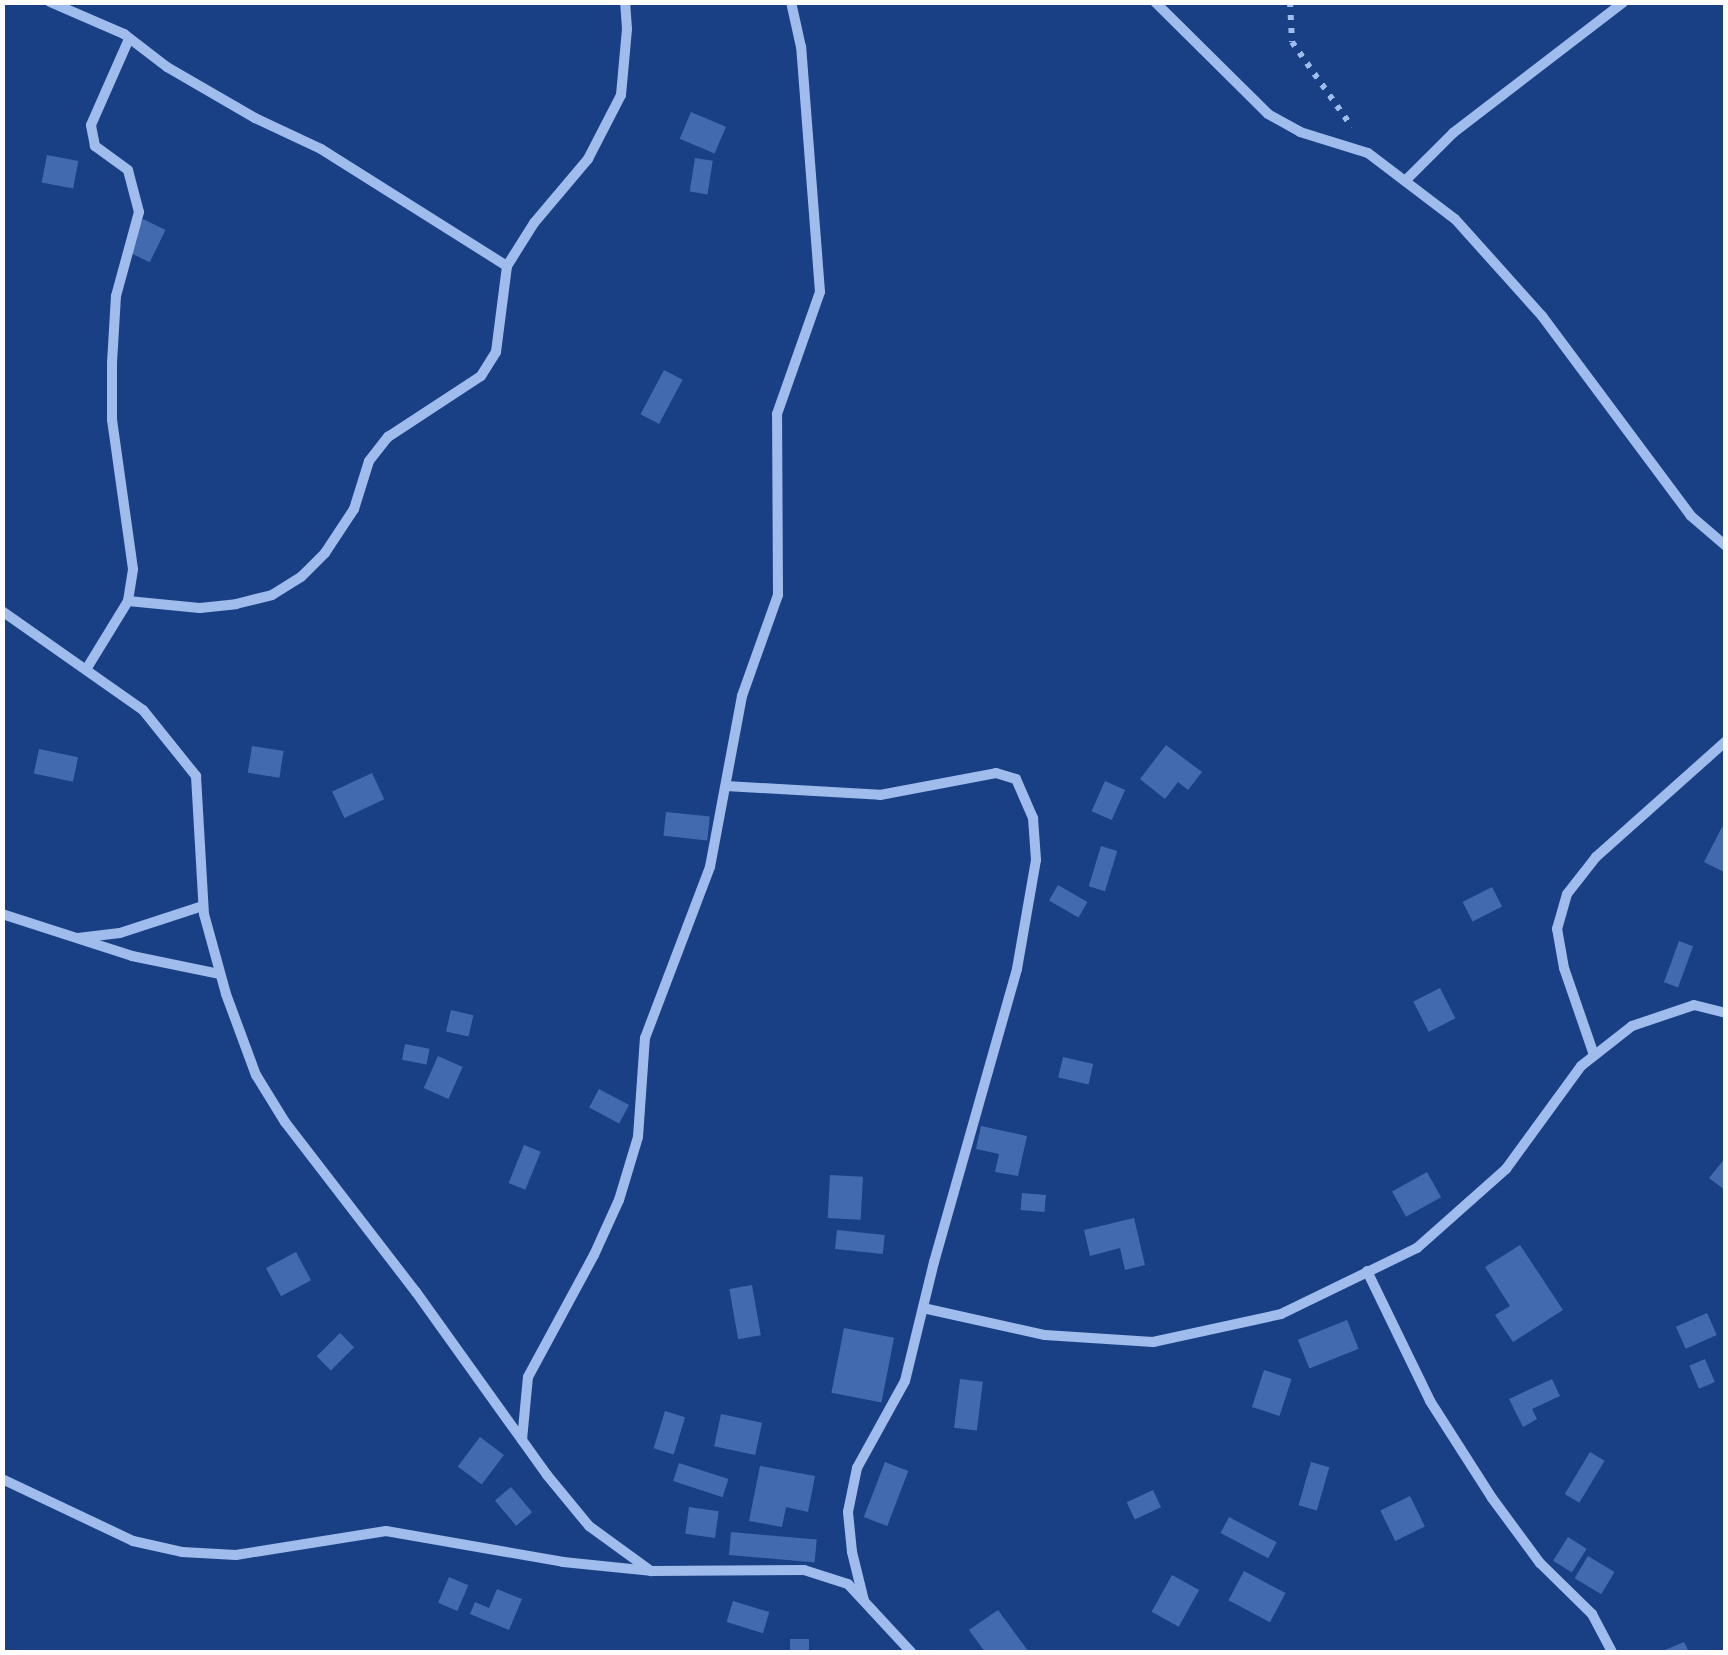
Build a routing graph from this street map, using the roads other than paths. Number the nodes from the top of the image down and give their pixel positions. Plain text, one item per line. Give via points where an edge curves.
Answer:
1 (50, 2) edge
2 (625, 2) edge
3 (792, 2) edge
4 (1156, 2) edge
5 (1624, 2) edge
6 (130, 39) junction
7 (1405, 181) junction
8 (507, 266) junction
9 (1726, 546) edge
10 (128, 601) junction
11 (2, 612) edge
12 (87, 668) junction
13 (1726, 741) edge
14 (726, 786) junction
15 (204, 906) junction
16 (2, 914) edge
17 (72, 939) junction
18 (220, 974) junction
19 (1726, 1014) edge
20 (1594, 1055) junction
21 (1367, 1272) junction
22 (923, 1308) junction
23 (522, 1440) junction
24 (2, 1479) edge
25 (651, 1571) junction
26 (864, 1601) junction
27 (897, 1647) edge
28 (911, 1652) edge
29 (1612, 1652) edge

1 - 6 street
2 - 8 street via 621,95 588,159 534,222
3 - 14 street via 820,292 777,414 778,595 742,696
4 - 7 street via 1268,114 1300,132 1368,153
5 - 7 street via 1452,133
6 - 8 street via 198,86 321,149
6 - 10 street via 91,124 95,146 128,170 139,212 116,296 112,363 112,420 132,569
7 - 9 street via 1496,262 1691,516
8 - 10 street via 500,336 480,376 388,437 369,461 354,510 301,577 272,595 236,604
10 - 12 street
11 - 12 street
12 - 15 street via 143,710 196,776
13 - 20 street via 1596,858 1567,894 1557,929
14 - 22 street via 880,795 996,773 1016,778 1025,791 1036,860 1017,969
14 - 23 street via 710,867 645,1038 638,1136 619,1200 528,1376
15 - 17 street via 120,933
15 - 18 street
16 - 17 street
17 - 18 street
18 - 23 street via 256,1075 284,1122
19 - 20 street via 1694,1004 1632,1026
20 - 21 street via 1506,1169 1417,1248
21 - 22 street via 1281,1314 1152,1342 1045,1335
21 - 29 street via 1430,1401 1482,1482 1540,1563 1592,1614
22 - 26 street via 905,1382 857,1468 848,1512
23 - 25 street via 589,1526
24 - 25 street via 133,1541 182,1552 236,1555 386,1531
25 - 26 street via 804,1570 848,1584
26 - 27 street
27 - 28 street

